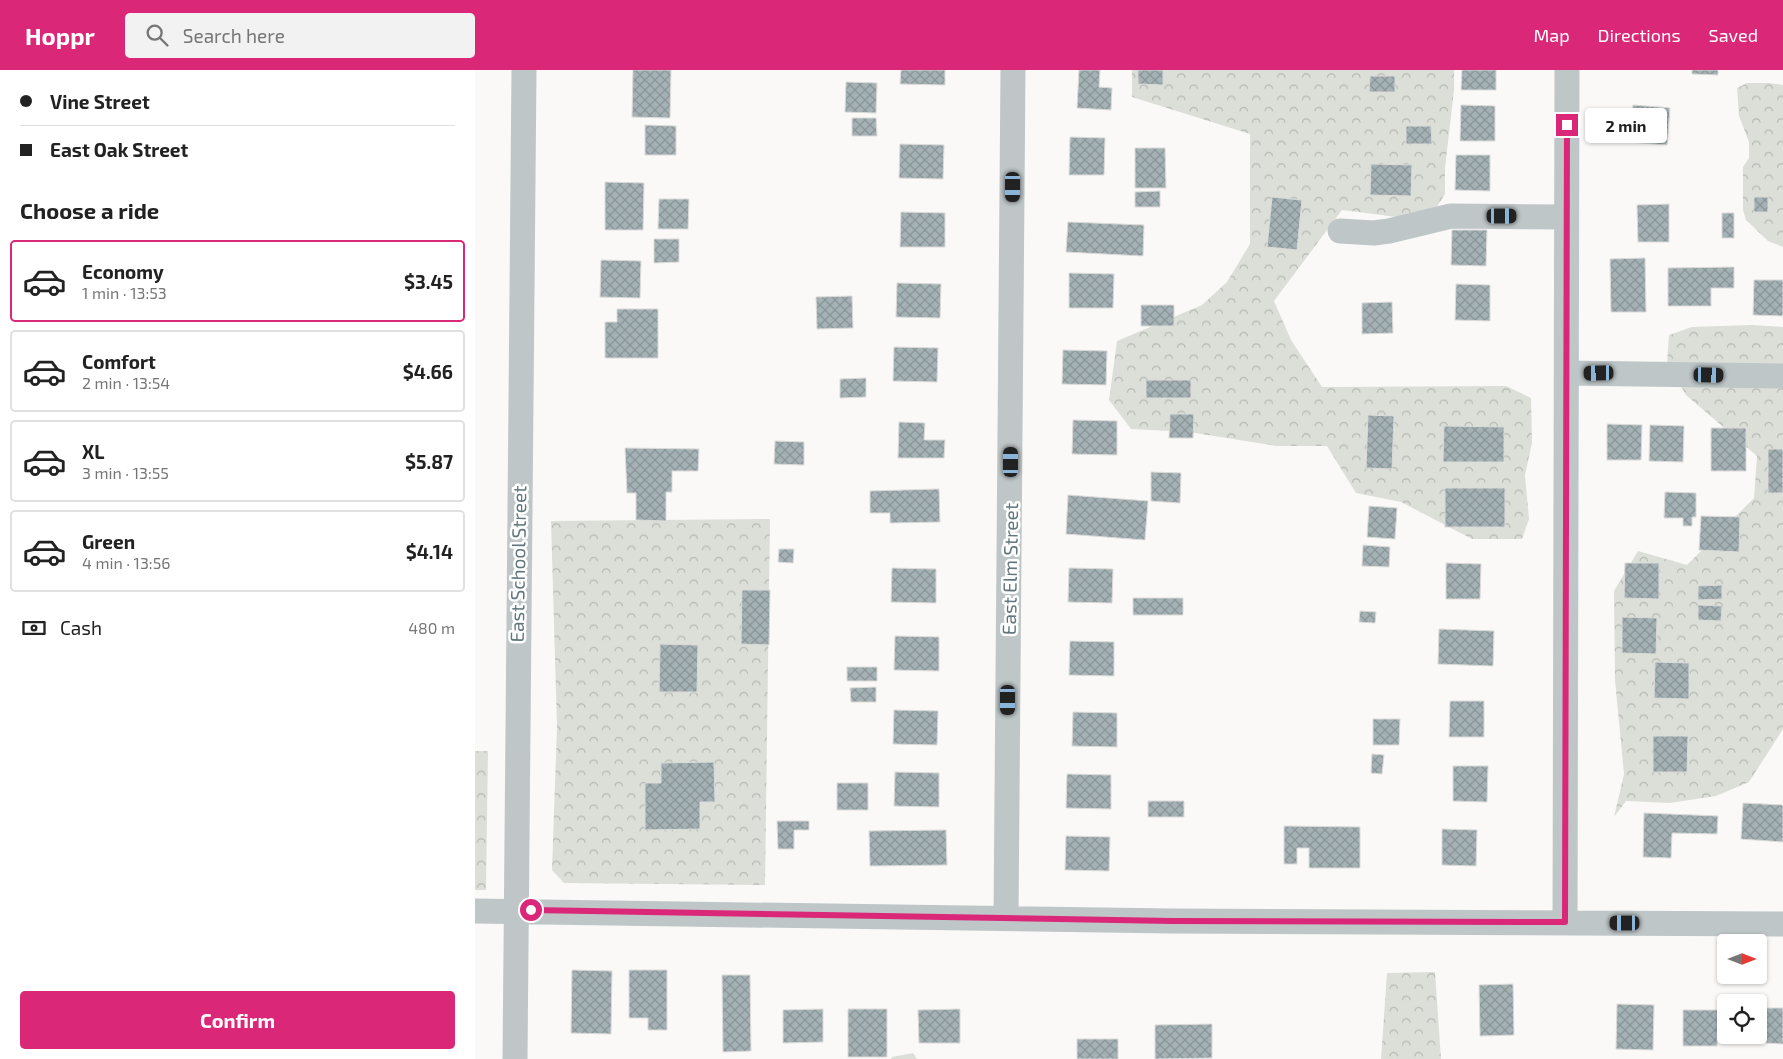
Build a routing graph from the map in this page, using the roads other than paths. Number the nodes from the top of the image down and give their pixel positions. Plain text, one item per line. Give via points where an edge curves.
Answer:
1 (524, 70) edge
2 (1013, 70) edge
3 (1567, 70) edge
4 (1566, 217) junction
5 (1339, 231) dead end
6 (1567, 373) junction
7 (1783, 376) edge
8 (475, 910) edge
9 (516, 910) junction
10 (1006, 918) junction
11 (1565, 922) junction
12 (1783, 924) edge
13 (515, 1059) edge

1 - 9 street, East School Street
2 - 10 street, East Elm Street
3 - 4 street
4 - 5 street via 1451,216 1389,231
4 - 6 street
6 - 7 street
6 - 11 street
8 - 9 street
9 - 10 street
9 - 13 street, East School Street
10 - 11 street
11 - 12 street

